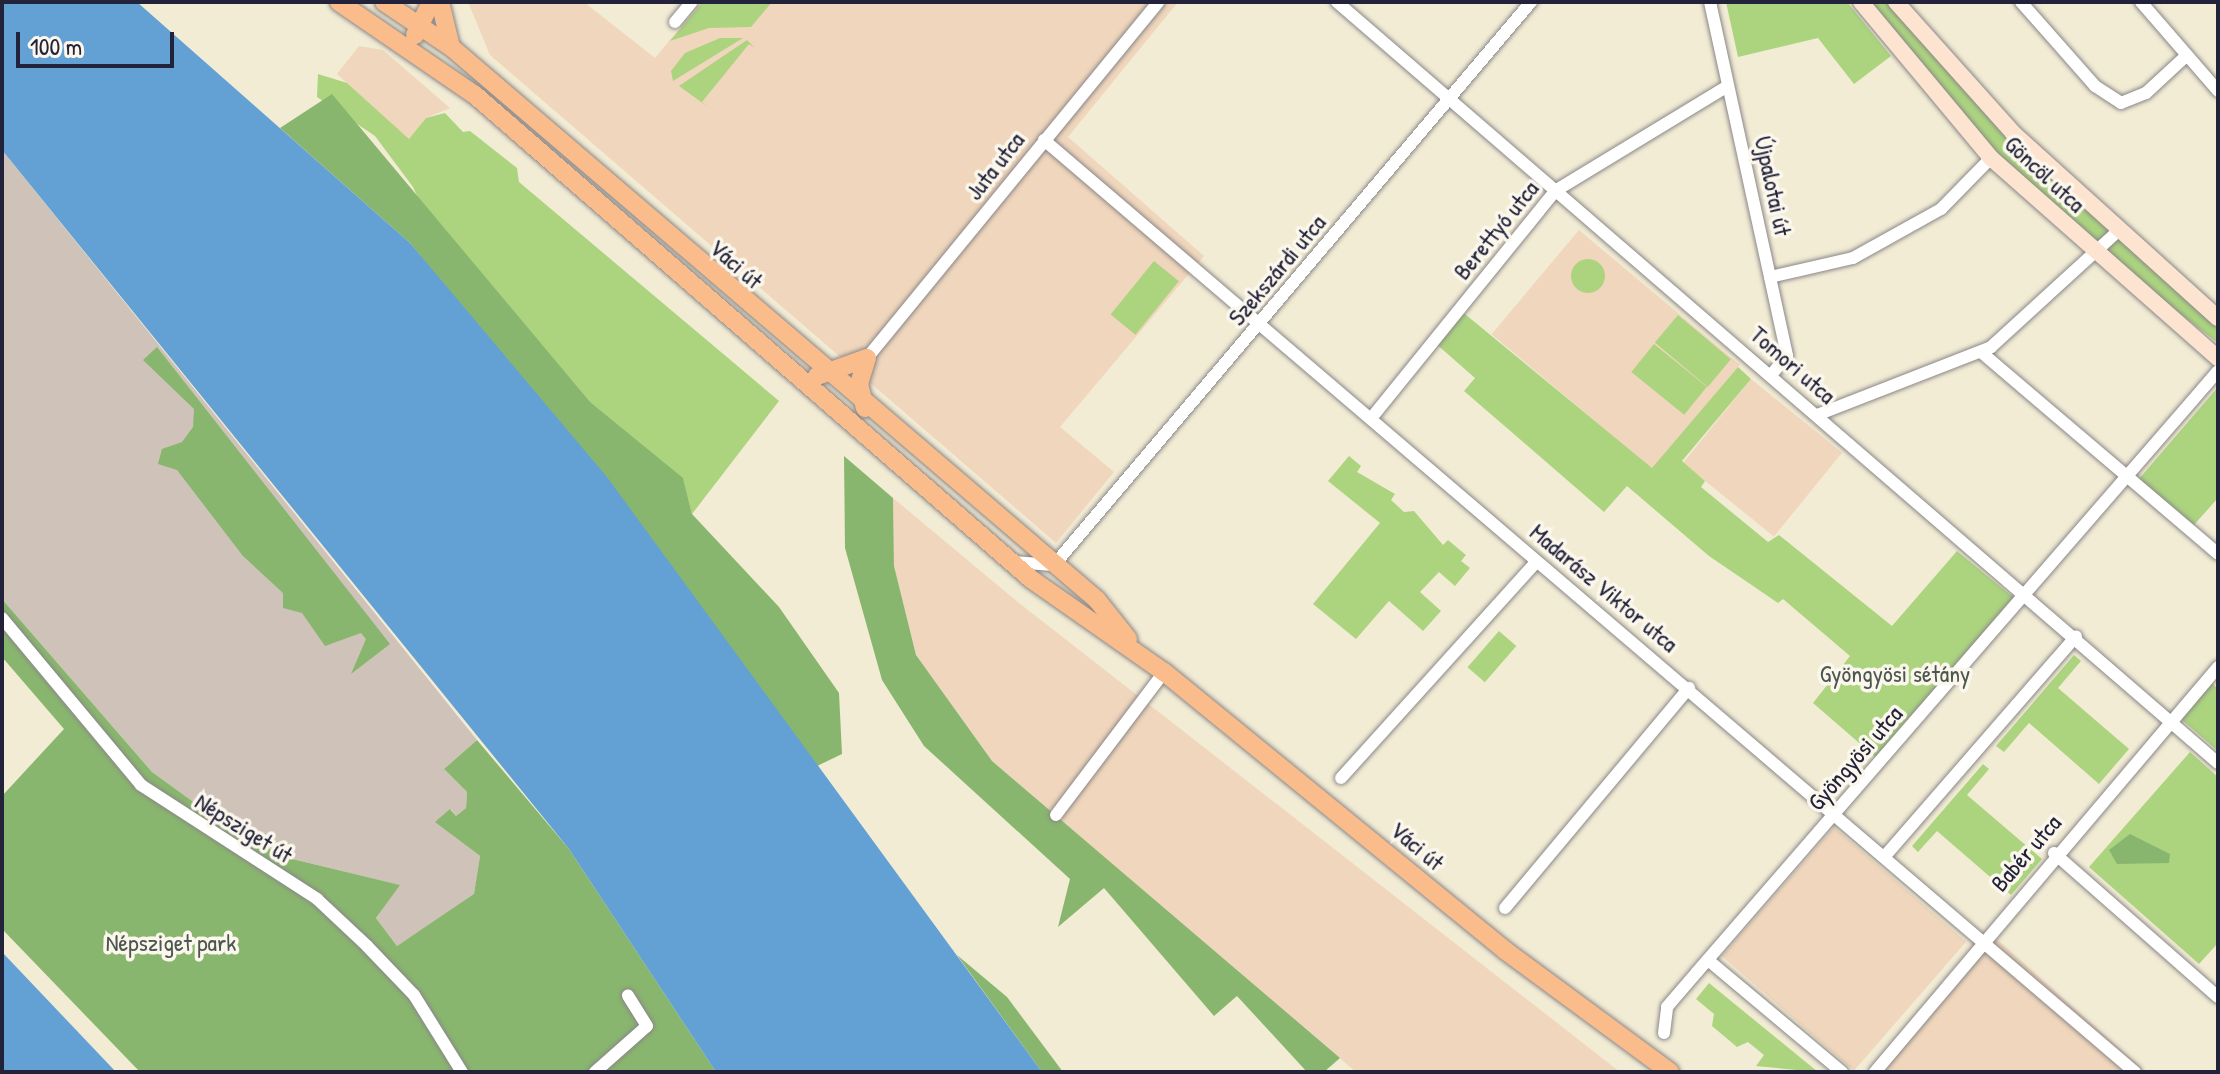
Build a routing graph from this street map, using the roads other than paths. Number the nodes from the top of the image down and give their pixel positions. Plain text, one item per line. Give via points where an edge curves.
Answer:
1 (339, 2) edge
2 (384, 2) edge
3 (431, 2) edge
4 (440, 2) edge
5 (692, 2) edge
6 (1158, 2) edge
7 (1337, 2) edge
8 (1531, 2) edge
9 (1710, 2) edge
10 (1896, 2) edge
11 (2021, 2) edge
12 (2141, 2) edge
13 (1864, 4) edge
14 (675, 22) dead end
15 (417, 23) junction
16 (451, 47) junction
17 (421, 53) junction
18 (2186, 56) junction
19 (1728, 86) junction
20 (2218, 91) edge
21 (1450, 98) junction
22 (1044, 140) junction
23 (1991, 158) junction
24 (1555, 191) junction
25 (2119, 230) junction
26 (2096, 253) junction
27 (1770, 277) junction
28 (2218, 318) edge
29 (1263, 322) junction
30 (1981, 352) junction
31 (867, 358) junction
32 (2218, 358) edge
33 (2218, 371) edge
34 (788, 374) junction
35 (827, 374) junction
36 (1772, 374) junction
37 (865, 408) junction
38 (1817, 415) junction
39 (1373, 416) junction
40 (845, 421) junction
41 (2126, 477) junction
42 (2218, 554) edge
43 (1011, 562) junction
44 (1536, 562) junction
45 (1054, 565) junction
46 (2027, 593) junction
47 (2, 618) edge
48 (2076, 636) junction
49 (1137, 651) junction
50 (2218, 667) edge
51 (1164, 672) junction
52 (1689, 688) junction
53 (2171, 722) junction
54 (2218, 763) edge
55 (1341, 778) dead end
56 (1056, 815) dead end
57 (1835, 816) junction
58 (2054, 853) junction
59 (1885, 856) junction
60 (1505, 908) dead end
61 (1981, 939) junction
62 (1708, 960) junction
63 (628, 996) dead end
64 (2218, 997) edge
65 (1664, 1033) dead end
66 (462, 1072) edge
67 (595, 1072) edge
68 (1670, 1072) edge
69 (1842, 1072) edge
70 (1875, 1072) edge
71 (2135, 1072) edge

1 - 17 main road, Váci út
2 - 15 main road, Váci út
3 - 15 main road
4 - 16 main road
5 - 14 street
6 - 22 street, Juta utca
7 - 21 street, Tomori utca
8 - 21 street, Szekszárdi utca
9 - 19 street, Újpalotai út
10 - 25 street, Göncöl utca via 2013,133
11 - 18 street via 2095,86 2121,103 2146,93
12 - 18 street
13 - 23 street, Göncöl utca
15 - 16 main road, Váci út
15 - 17 main road
16 - 35 main road, Váci út
17 - 34 main road, Váci út
18 - 20 street
19 - 24 street, Berettyó utca
19 - 27 street, Újpalotai út
21 - 24 street, Tomori utca
21 - 29 street, Szekszárdi utca
22 - 29 street, Madarász Viktor utca
22 - 31 street, Juta utca
23 - 26 street, Göncöl utca
23 - 27 street via 1941,209 1853,258
24 - 36 street, Tomori utca
24 - 39 street, Berettyó utca
25 - 26 street
25 - 28 street, Göncöl utca
26 - 30 street
26 - 32 street, Göncöl utca
27 - 36 street, Újpalotai út via 1787,356
29 - 39 street, Madarász Viktor utca
29 - 45 street, Szekszárdi utca
30 - 38 street
30 - 41 street
31 - 35 main road
31 - 37 main road via 859,384
33 - 41 street, Gyöngyösi utca
34 - 35 main road
34 - 40 main road, Váci út
35 - 37 main road, Váci út
36 - 38 street, Tomori utca
37 - 40 main road via 834,401
37 - 45 main road, Váci út
38 - 46 street, Tomori utca
39 - 44 street, Madarász Viktor utca
40 - 43 main road, Váci út
41 - 42 street
41 - 46 street, Gyöngyösi utca
43 - 45 street
43 - 49 main road, Váci út
44 - 52 street, Madarász Viktor utca
44 - 55 street
45 - 49 main road, Váci út via 1097,600
46 - 48 street, Tomori utca
46 - 57 street, Gyöngyösi utca
47 - 66 street, Népsziget út via 141,785 317,899 367,946 414,995
48 - 53 street, Tomori utca
48 - 59 street
49 - 51 main road, Váci út
50 - 53 street, Babér utca
51 - 56 street
51 - 68 main road, Váci út via 1506,951
52 - 57 street, Madarász Viktor utca
52 - 60 street
53 - 54 street, Tomori utca
53 - 58 street, Babér utca
57 - 59 street, Madarász Viktor utca
57 - 62 street, Gyöngyösi utca
58 - 61 street, Babér utca
58 - 64 street
59 - 61 street, Madarász Viktor utca
61 - 70 street, Babér utca
61 - 71 street, Madarász Viktor utca
62 - 65 street, Gyöngyösi utca via 1667,1007
62 - 69 street
63 - 67 street via 647,1026

